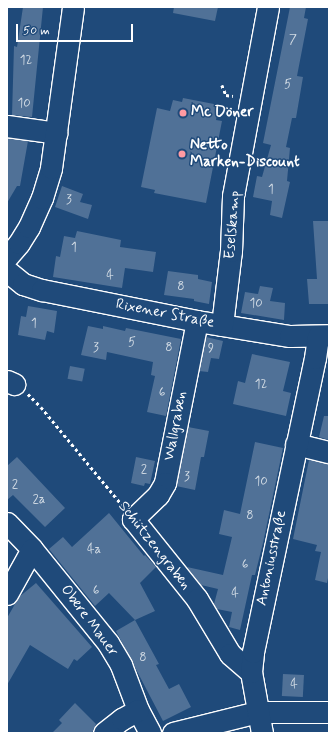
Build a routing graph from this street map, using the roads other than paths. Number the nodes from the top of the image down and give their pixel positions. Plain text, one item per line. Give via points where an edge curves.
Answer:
1 (73, 7) edge
2 (268, 7) edge
3 (7, 126) edge
4 (57, 133) junction
5 (7, 257) edge
6 (7, 272) edge
7 (197, 321) junction
8 (222, 325) junction
9 (323, 336) edge
10 (296, 444) junction
11 (329, 452) edge
12 (133, 519) joint
13 (7, 523) edge
14 (32, 549) junction
15 (7, 594) edge
16 (251, 672) junction
17 (138, 710) junction
18 (257, 712) junction
19 (329, 712) edge
20 (104, 733) edge
21 (150, 733) edge
22 (173, 733) edge
23 (262, 733) edge

1 - 4 street
2 - 8 street, Eselskamp via 234,196 231,251
3 - 4 street
4 - 5 street via 51,168 42,198 24,236
6 - 7 street, Rixener Straße via 23,284 42,290
7 - 8 street, Rixener Straße
7 - 12 street, Wallgraben via 165,483 158,495
8 - 9 street, Rixener Straße via 290,336
9 - 10 street, Antoniusstraße via 315,358
10 - 11 street
10 - 16 street, Antoniusstraße
12 - 16 street, Schützengraben via 196,599 230,654
13 - 14 street, Obere Mauer
14 - 15 street
14 - 17 street, Obere Mauer via 108,643 121,665
16 - 18 street
17 - 20 street via 122,718
17 - 21 street, Obere Mauer
18 - 19 street
18 - 22 street
18 - 23 street

